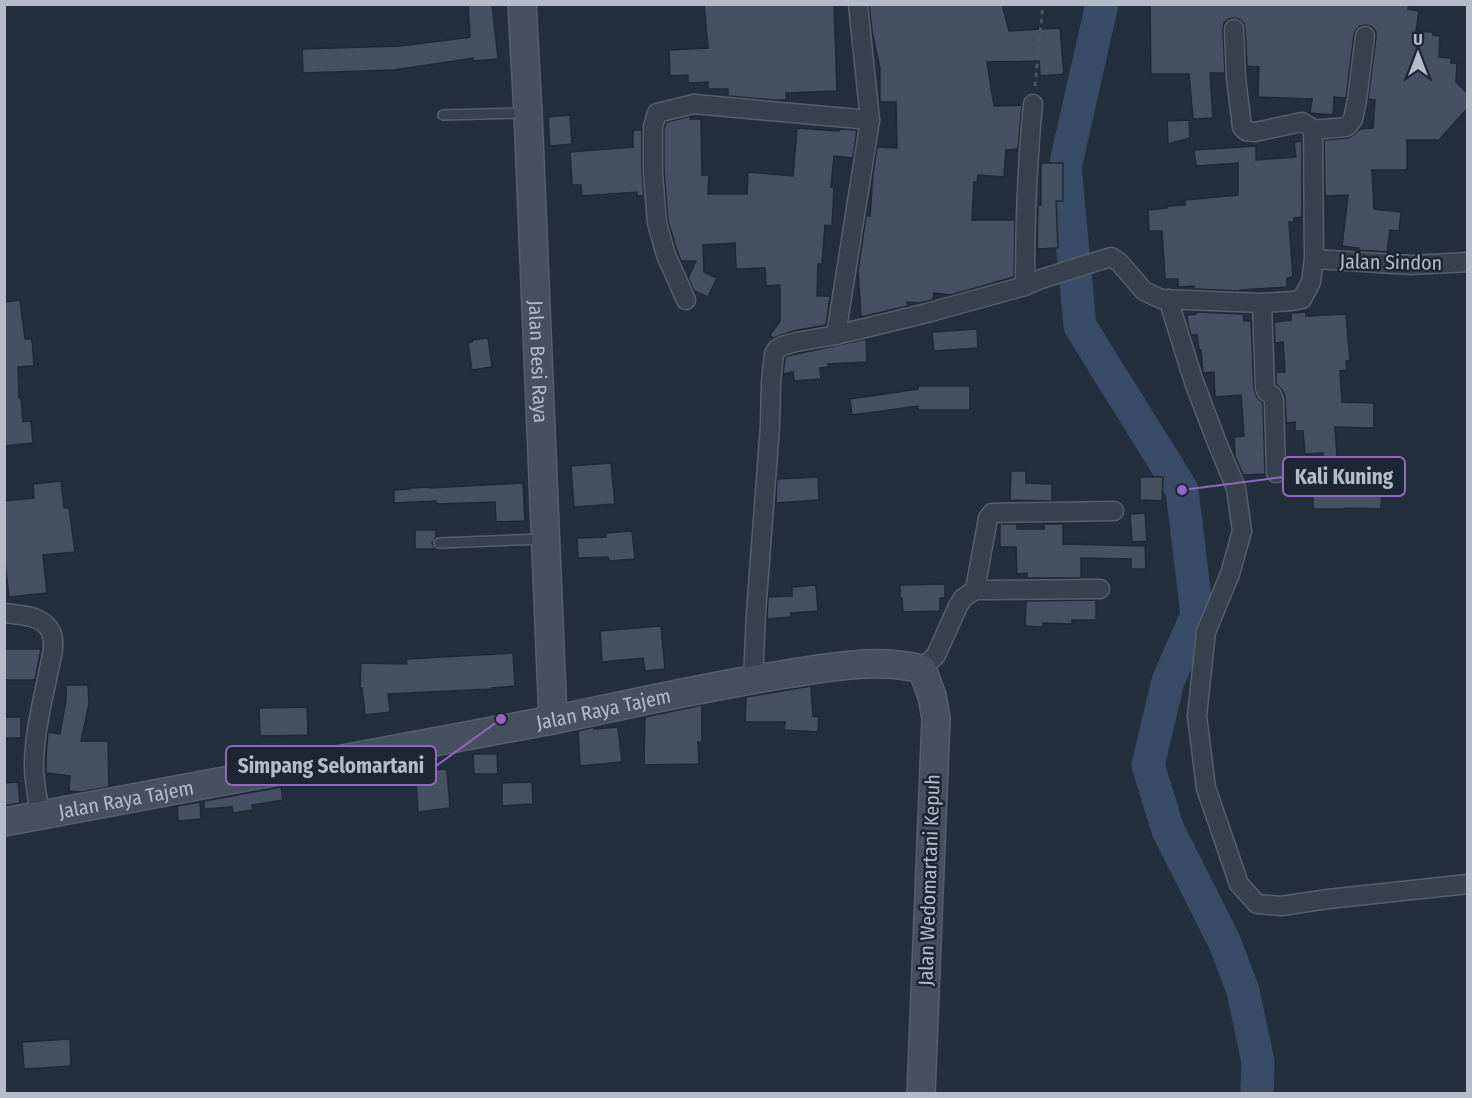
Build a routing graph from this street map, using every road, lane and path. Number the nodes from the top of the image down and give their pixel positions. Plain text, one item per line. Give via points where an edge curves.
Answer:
1 (522, 4) edge
2 (858, 4) edge
3 (1043, 4) edge
4 (1234, 29) dead end
5 (1365, 36) dead end
6 (1033, 104) joint
7 (528, 113) junction
8 (443, 115) dead end
9 (870, 120) junction
10 (1312, 130) junction
11 (1314, 259) junction
12 (1467, 262) edge
13 (1033, 283) junction
14 (1168, 299) junction
15 (686, 300) dead end
16 (1262, 303) junction
17 (836, 335) junction
18 (1276, 473) dead end
19 (1114, 511) dead end
20 (546, 539) junction
21 (439, 543) dead end
22 (1100, 589) dead end
23 (975, 590) junction
24 (4, 614) edge
25 (922, 669) junction
26 (753, 679) junction
27 (553, 720) junction
28 (40, 816) junction
29 (4, 822) edge
30 (1467, 884) edge
31 (921, 1094) edge

1 - 7 main road, Jalan Besi Raya
2 - 9 street
3 - 6 path
4 - 10 street via 1242,127 1255,132 1302,122
5 - 10 street via 1353,119 1346,127
6 - 13 street via 1025,225
7 - 8 lane
7 - 20 main road, Jalan Besi Raya
9 - 15 street via 694,104 657,113 652,173 657,223
9 - 17 street
10 - 11 street
11 - 12 street, Jalan Sindon via 1411,265
11 - 16 street via 1311,282 1302,299
13 - 14 street via 1111,257 1144,291
13 - 17 street
14 - 16 street
14 - 30 street via 1194,382 1236,488 1242,531 1230,574 1206,632 1197,716 1206,788 1239,884 1257,904 1281,906
16 - 18 street via 1265,388 1274,400
17 - 26 street via 782,346 774,354
19 - 23 street via 992,513
20 - 21 lane
20 - 27 main road, Jalan Besi Raya
22 - 23 street
23 - 25 street via 963,598 936,655
24 - 28 street via 39,620 53,636 34,766
25 - 26 main road, Jalan Raya Tajem via 876,663
25 - 31 main road, Jalan Wedomartani Kepuh via 936,719
26 - 27 main road, Jalan Raya Tajem
27 - 28 main road, Jalan Raya Tajem
28 - 29 main road, Jalan Raya Tajem

